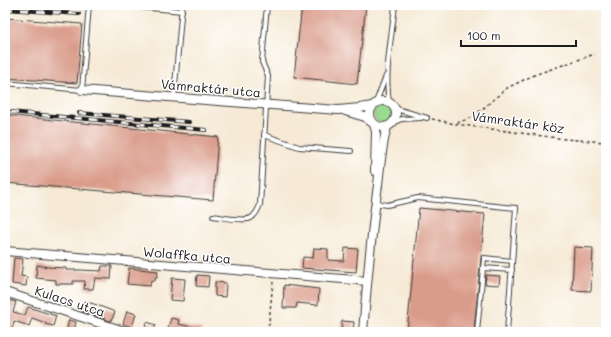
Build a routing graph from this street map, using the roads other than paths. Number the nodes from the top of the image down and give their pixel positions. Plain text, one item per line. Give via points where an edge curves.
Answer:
1 (89, 5) edge
2 (119, 5) edge
3 (182, 5) edge
4 (267, 5) edge
5 (395, 5) edge
6 (182, 11) junction
7 (387, 72) junction
8 (5, 83) edge
9 (82, 90) junction
10 (174, 97) junction
11 (374, 104) junction
12 (266, 105) junction
13 (392, 105) junction
14 (338, 110) junction
15 (373, 123) junction
16 (390, 124) junction
17 (264, 135) junction
18 (351, 151) dead end
19 (375, 203) junction
20 (213, 216) dead end
21 (374, 216) junction
22 (5, 252) edge
23 (512, 261) junction
24 (483, 268) junction
25 (512, 270) junction
26 (367, 282) junction
27 (5, 292) edge
28 (127, 332) edge
29 (363, 332) edge
30 (477, 332) edge
31 (507, 332) edge

1 - 9 lane
2 - 6 lane
3 - 6 lane
4 - 12 lane via 262,62 268,76
5 - 7 lane
6 - 10 lane
7 - 11 lane
7 - 13 lane via 388,96
8 - 9 lane
9 - 10 street, Vámraktár utca
10 - 12 street, Vámraktár utca
11 - 13 street via 385,101
11 - 14 street, Vámraktár utca
11 - 15 street via 369,116
12 - 14 street, Vámraktár utca
12 - 17 lane
13 - 16 street via 396,113
13 - 16 lane via 427,118 402,119
14 - 15 street, Vámraktár utca via 365,117
15 - 16 street via 383,128
15 - 21 street via 376,131
16 - 19 street
17 - 18 lane via 299,147
17 - 20 lane via 260,205 257,212 251,218 243,220
19 - 21 street
19 - 23 lane via 387,205 418,198 516,208
21 - 26 street
22 - 26 street, Wolaffka utca
23 - 24 lane via 484,258
23 - 25 lane
24 - 25 lane
24 - 30 lane
25 - 31 lane
26 - 29 street
27 - 28 street, Kulacs utca

